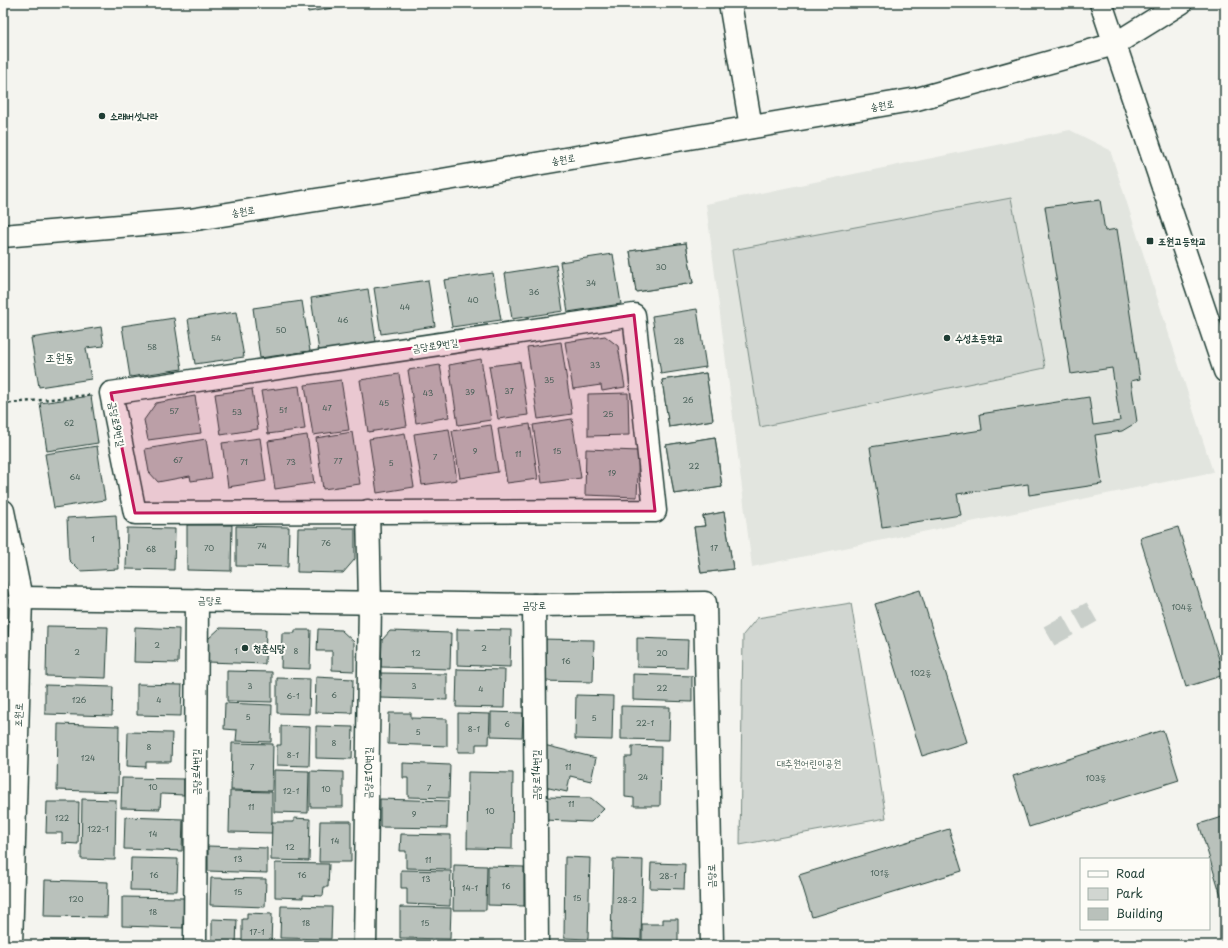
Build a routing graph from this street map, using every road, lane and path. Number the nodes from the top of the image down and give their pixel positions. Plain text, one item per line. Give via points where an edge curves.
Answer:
1 (730, 3) edge
2 (1102, 3) edge
3 (1181, 3) edge
4 (1116, 44) junction
5 (751, 127) junction
6 (3, 236) edge
7 (1225, 371) edge
8 (111, 393) junction
9 (3, 404) edge
10 (3, 511) edge
11 (368, 511) junction
12 (21, 598) junction
13 (197, 600) junction
14 (370, 602) junction
15 (534, 605) junction
16 (11, 945) edge
17 (195, 945) edge
18 (365, 945) edge
19 (537, 945) edge
20 (712, 945) edge

1 - 5 street
2 - 4 street
3 - 4 street, 송원로
4 - 5 street, 송원로 via 917,99
4 - 7 street
5 - 6 street, 송원로 via 190,220
8 - 9 path
8 - 11 street, 금당로9번길 via 135,514
8 - 11 street, 금당로9번길 via 634,315 655,511
10 - 12 street, 조원로
11 - 14 street
12 - 13 street, 금당로
12 - 16 street, 조원로
13 - 14 street, 금당로
13 - 17 street, 금당로4번길
14 - 15 street, 금당로
14 - 18 street, 금당로10번길
15 - 19 street, 금당로14번길
15 - 20 street, 금당로 via 705,603

